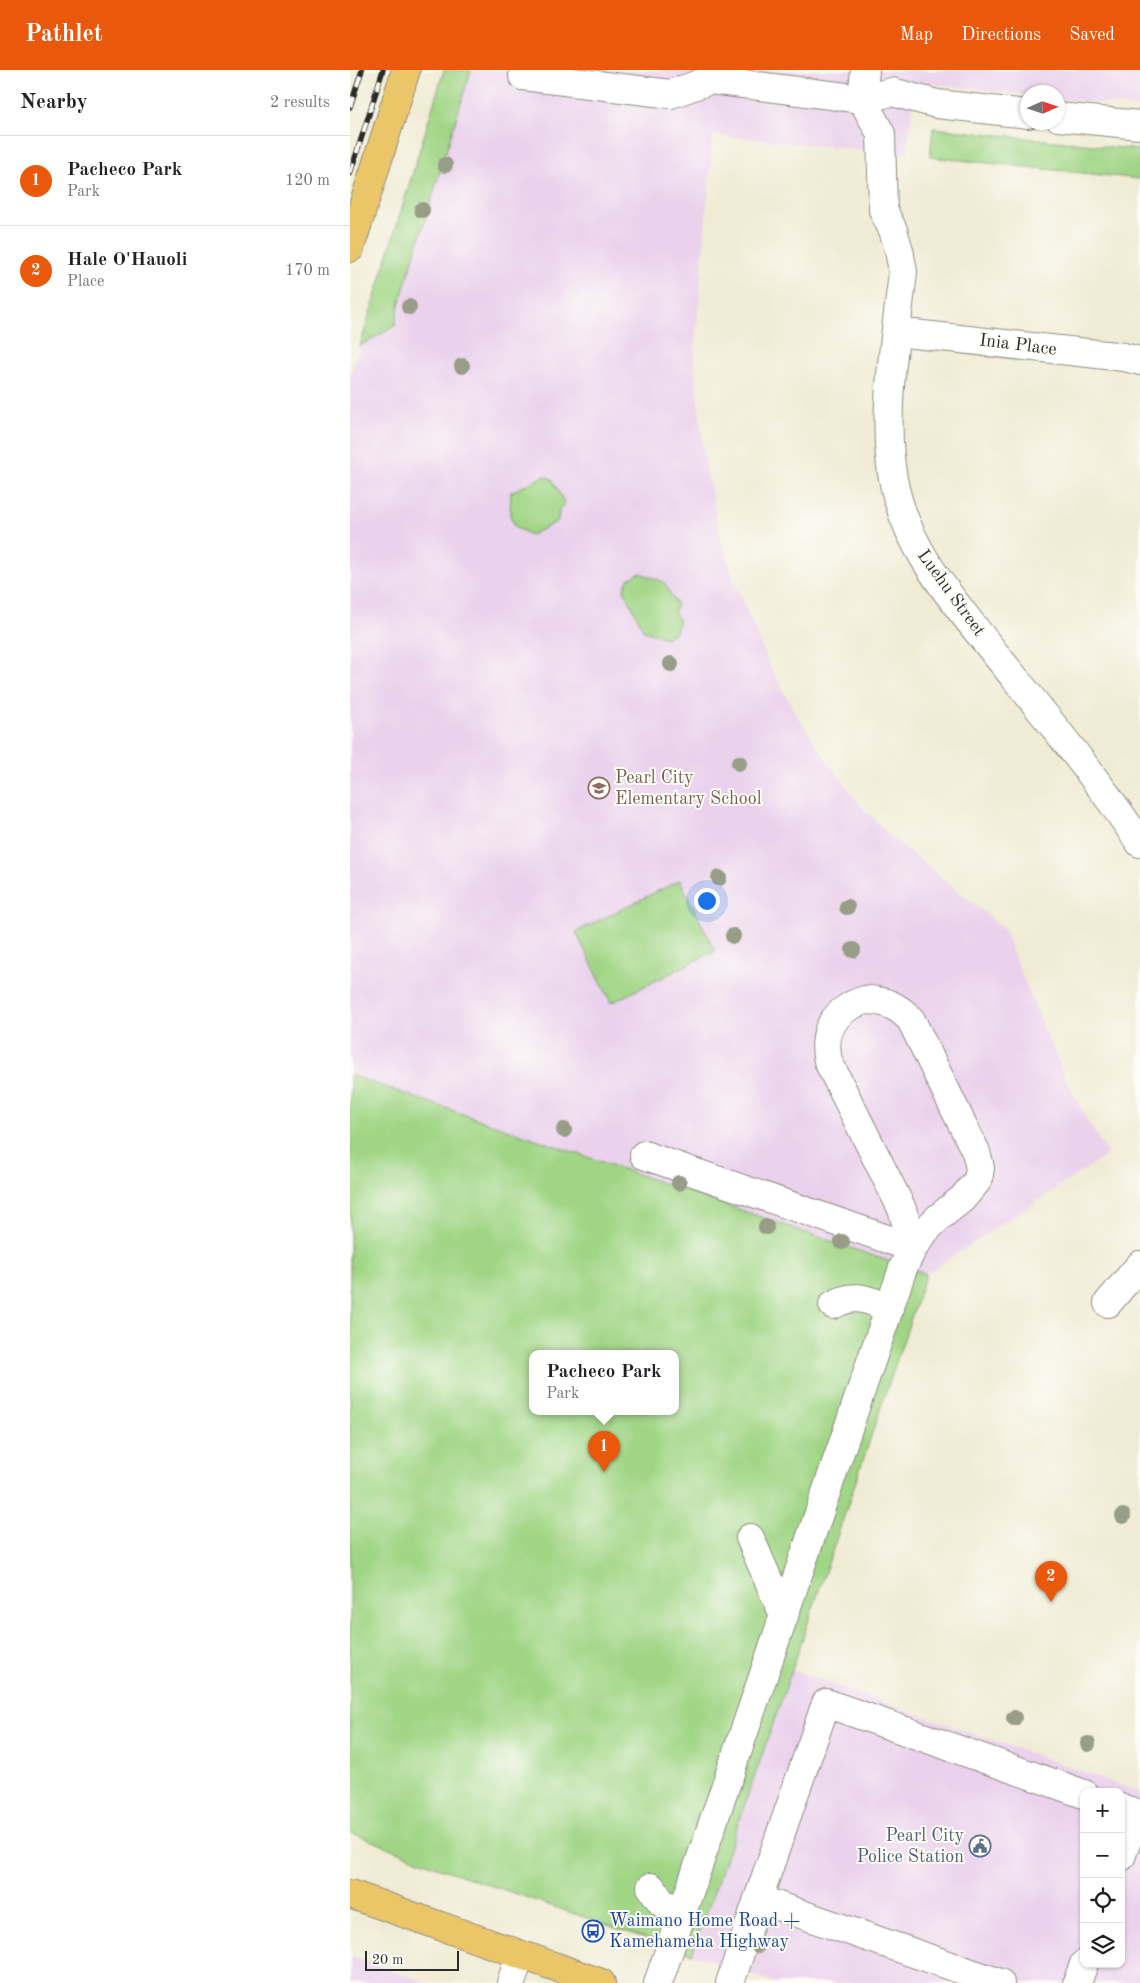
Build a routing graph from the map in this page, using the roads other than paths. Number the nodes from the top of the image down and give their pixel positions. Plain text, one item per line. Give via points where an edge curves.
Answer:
1 (406, 70) edge
2 (866, 70) edge
3 (524, 76) dead end
4 (613, 78) edge
5 (862, 99) junction
6 (1020, 113) edge
7 (1065, 118) edge
8 (1140, 125) edge
9 (350, 248) edge
10 (896, 332) junction
11 (1140, 361) edge
12 (1140, 842) edge
13 (644, 1155) dead end
14 (913, 1248) junction
15 (1140, 1266) edge
16 (1108, 1302) dead end
17 (833, 1305) dead end
18 (890, 1308) junction
19 (750, 1538) dead end
20 (784, 1616) junction
21 (1080, 1793) edge
22 (1125, 1809) edge
23 (1125, 1846) edge
24 (651, 1887) dead end
25 (350, 1894) edge
26 (758, 1899) junction
27 (683, 1911) junction
28 (520, 1955) junction
29 (1083, 1968) edge
30 (511, 1983) edge
31 (601, 1983) edge
32 (658, 1983) edge
33 (730, 1983) edge
34 (1000, 1983) edge
35 (1077, 1983) edge

1 - 9 main road
2 - 5 street
3 - 4 street
4 - 5 street via 671,94 710,80
5 - 6 street via 892,92 937,104
5 - 10 street, Luehu Street via 881,134 883,210 895,237 902,272
7 - 8 street
10 - 11 street, Inia Place
10 - 12 street, Luehu Street via 889,445 892,478 906,528 931,572 1072,750
13 - 14 street
14 - 14 street via 926,1230 971,1190 978,1180 980,1168 976,1152 911,1020 893,1005 880,1000 865,1000 852,1004 831,1024 826,1038 826,1053 902,1210
14 - 18 street
15 - 16 street
17 - 18 street via 843,1299 862,1298
18 - 20 street
19 - 20 street
20 - 27 street
21 - 26 street via 826,1703
22 - 23 street via 1137,1813
24 - 27 street via 662,1903
25 - 28 main road
26 - 33 street
26 - 34 street
27 - 32 street
28 - 30 street
28 - 31 main road
29 - 35 street

